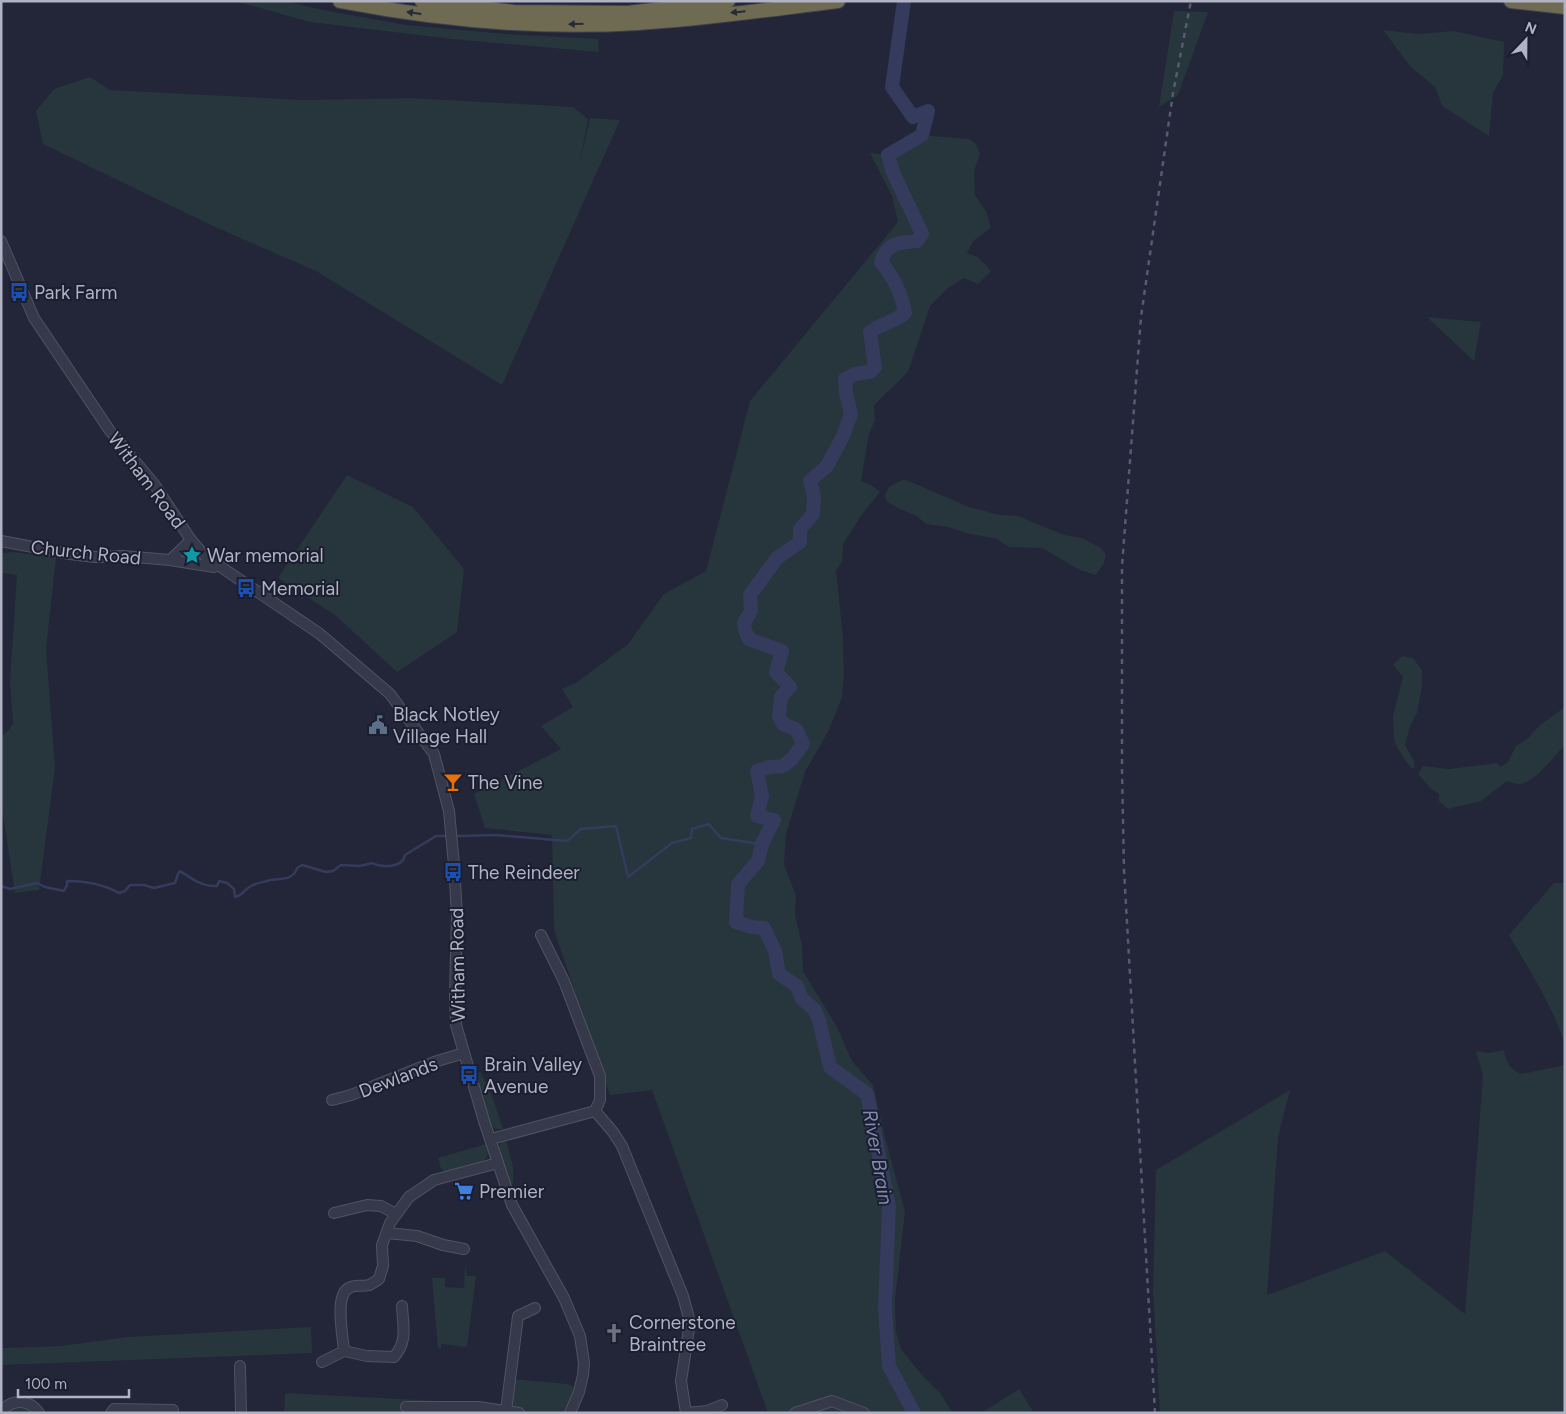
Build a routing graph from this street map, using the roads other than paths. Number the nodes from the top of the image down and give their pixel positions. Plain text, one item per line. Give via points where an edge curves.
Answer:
1 (340, 1) edge
2 (422, 1) edge
3 (728, 1) edge
4 (838, 1) edge
5 (1512, 1) edge
6 (1565, 8) edge
7 (1, 241) edge
8 (191, 540) junction
9 (1, 541) edge
10 (170, 560) junction
11 (218, 566) junction
12 (541, 935) dead end
13 (464, 1053) junction
14 (332, 1100) dead end
15 (595, 1112) junction
16 (491, 1139) junction
17 (498, 1163) junction
18 (334, 1213) dead end
19 (396, 1214) junction
20 (387, 1233) junction
21 (464, 1249) dead end
22 (402, 1306) dead end
23 (535, 1308) dead end
24 (344, 1351) junction
25 (322, 1362) dead end
26 (240, 1366) dead end
27 (722, 1405) dead end
28 (406, 1407) dead end
29 (173, 1410) dead end
30 (107, 1411) edge
31 (506, 1411) junction
32 (1, 1412) edge
33 (864, 1412) edge
34 (39, 1413) edge
35 (241, 1413) edge
36 (519, 1413) edge
37 (570, 1413) edge
38 (686, 1413) edge
39 (795, 1413) edge

4 -> 1 highway via 638,23 543,25 434,16
2 - 3 highway via 514,12 609,13
5 - 6 highway
7 - 8 street, Witham Road via 34,318 110,431 154,484
8 - 10 street
8 - 11 street, Witham Road
9 - 10 street, Church Road via 96,557
10 - 11 street, Church Road
11 - 13 street, Witham Road via 320,634 390,694 434,754 449,811 457,915 456,1025
12 - 15 street via 564,981 600,1076 600,1100
13 - 14 street, Dewlands
13 - 16 street, Witham Road
15 - 16 street
15 - 38 street via 622,1146 689,1315 682,1381
16 - 17 street, Witham Road
17 - 19 street via 434,1180 409,1197
17 - 37 street, Witham Road via 512,1205 564,1298 580,1336 583,1375
18 - 19 street via 367,1205 381,1206
19 - 20 street
20 - 21 street via 417,1236
20 - 24 street via 382,1245 383,1266 379,1279 368,1285 349,1288 340,1301
22 - 24 street via 403,1340 394,1357
23 - 31 street via 518,1316
24 - 25 street
26 - 35 street
27 - 38 street via 707,1411
28 - 31 street via 478,1407
29 - 30 street via 127,1408
31 - 36 street
32 - 34 street via 8,1405 22,1402
33 - 39 street via 832,1401

